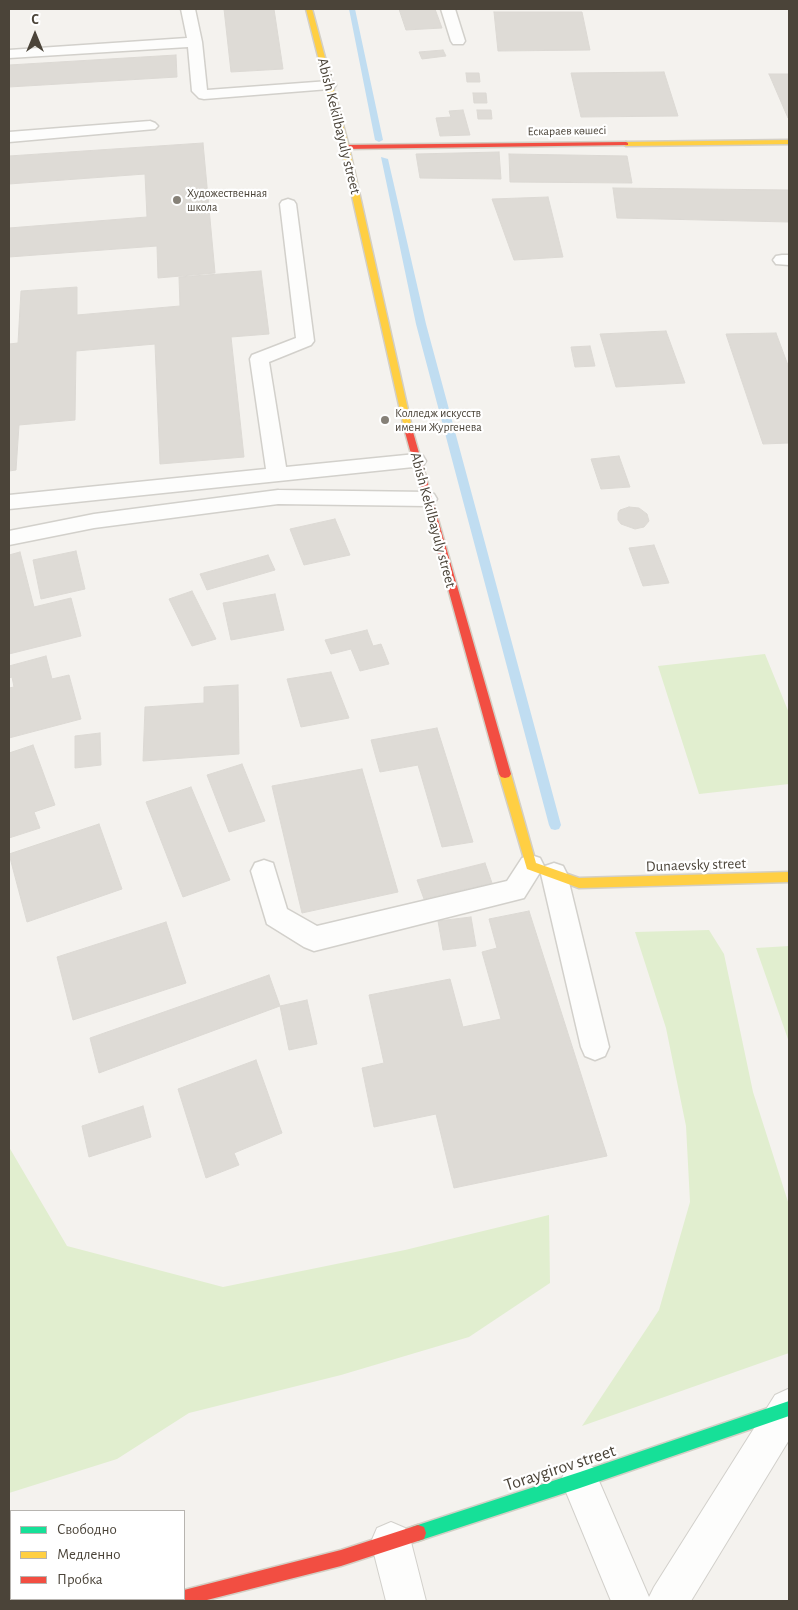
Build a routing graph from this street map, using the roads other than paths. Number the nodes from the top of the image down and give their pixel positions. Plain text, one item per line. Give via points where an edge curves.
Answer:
1 (188, 9) edge
2 (309, 9) edge
3 (448, 9) edge
4 (458, 41) dead end
5 (195, 42) junction
6 (9, 54) edge
7 (329, 85) junction
8 (150, 126) dead end
9 (9, 136) edge
10 (789, 142) edge
11 (345, 148) junction
12 (288, 204) dead end
13 (416, 461) junction
14 (277, 475) junction
15 (427, 499) junction
16 (9, 502) edge
17 (9, 538) edge
18 (542, 870) junction
19 (264, 871) dead end
20 (789, 877) edge
21 (595, 1047) dead end
22 (788, 1408) edge
23 (580, 1480) junction
24 (391, 1542) junction
25 (341, 1558) junction
26 (287, 1584) dead end
27 (185, 1597) edge
28 (406, 1601) edge
29 (631, 1601) edge
30 (668, 1601) edge

1 - 5 lane
2 - 7 street, Abish Kekilbayuly street
3 - 4 lane
5 - 6 lane
5 - 7 lane via 199,91 204,95
7 - 11 street, Abish Kekilbayuly street
8 - 9 lane
10 - 11 street, Ескараев көшесі
11 - 13 street, Abish Kekilbayuly street
12 - 14 lane via 305,341 259,359
13 - 14 lane
13 - 15 street, Abish Kekilbayuly street
14 - 16 lane
15 - 17 lane via 278,497 94,521
15 - 18 street, Abish Kekilbayuly street
18 - 19 lane via 515,890 314,939 276,916
18 - 20 street, Dunaevsky street via 579,883
18 - 21 lane
22 - 23 street, Toraygirov street
22 - 30 street
23 - 24 street, Toraygirov street
23 - 29 street
24 - 25 street, Toraygirov street
24 - 28 street
25 - 26 street, Toraygirov street
25 - 27 street, Toraygirov street

